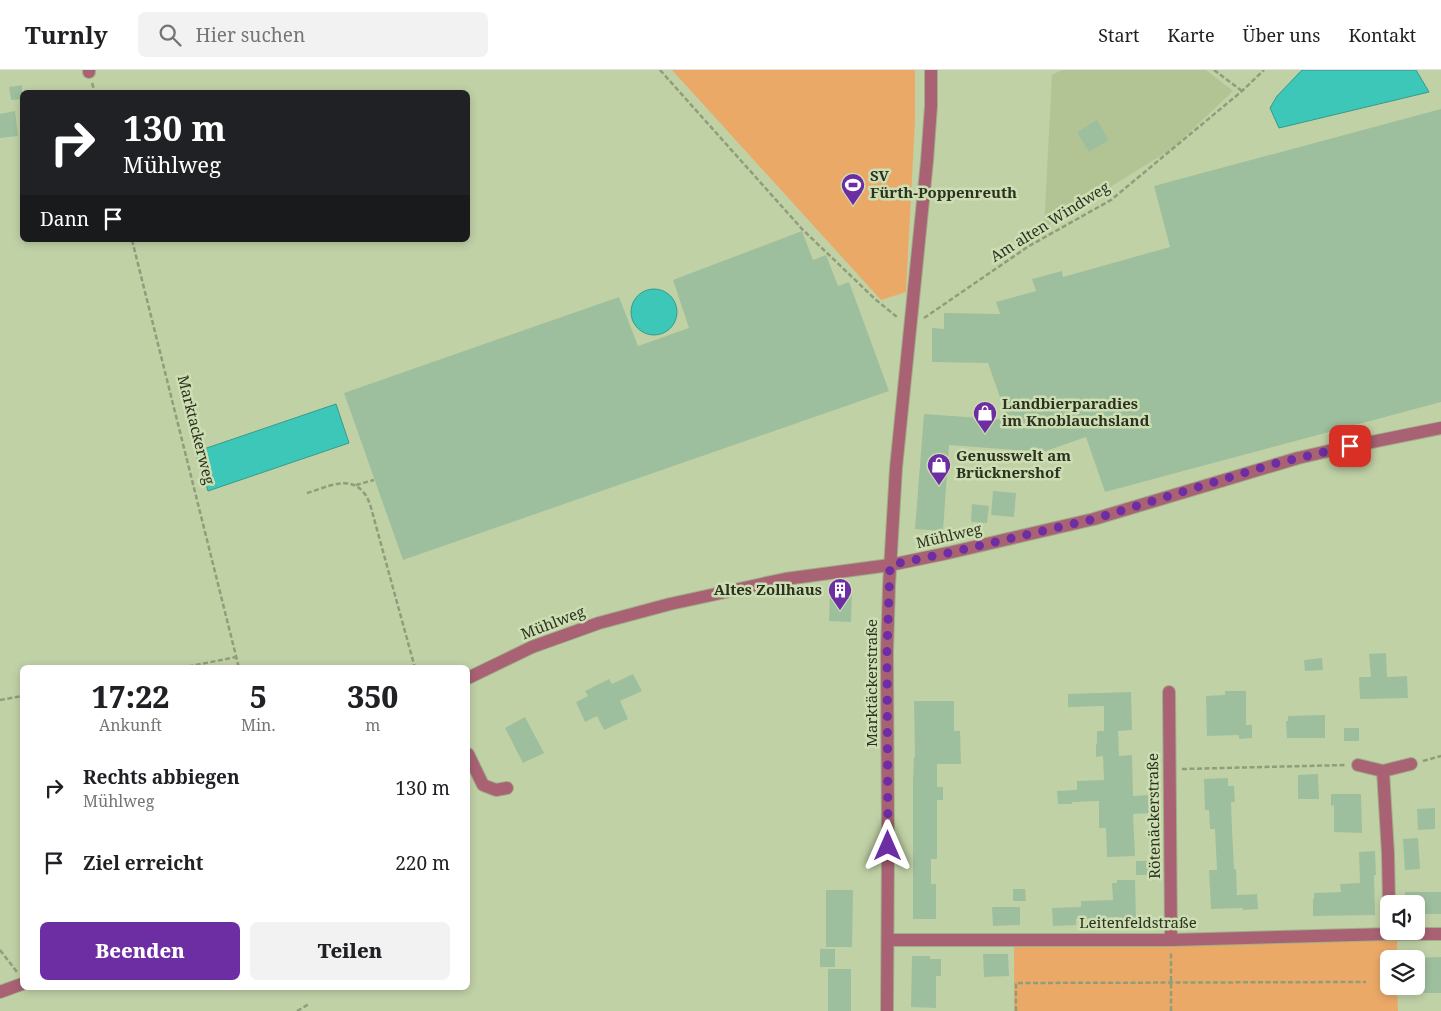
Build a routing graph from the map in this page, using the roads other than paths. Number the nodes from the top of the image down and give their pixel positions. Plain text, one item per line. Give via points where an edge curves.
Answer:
1 (931, 70) edge
2 (1441, 428) edge
3 (890, 565) junction
4 (470, 677) edge
5 (1169, 692) dead end
6 (470, 758) edge
7 (1411, 764) road end
8 (1358, 765) road end
9 (1383, 771) junction
10 (507, 788) dead end
11 (1389, 895) edge
12 (1380, 932) edge
13 (1425, 933) edge
14 (1441, 934) edge
15 (888, 940) junction
16 (1171, 940) junction
17 (20, 985) edge
18 (0, 992) edge
19 (887, 1011) edge

1 - 3 street, Marktäckerstraße via 928,152 896,468
2 - 3 street, Mühlweg via 1298,458 1094,519
3 - 4 street, Mühlweg via 785,579 599,623 532,648
3 - 15 street, Marktäckerstraße via 887,651
5 - 16 street, Rötenäckerstraße
6 - 10 street via 483,785 496,790
7 - 9 street
8 - 9 street
9 - 11 street
12 - 16 street, Leitenfeldstraße
13 - 14 street, Leitenfeldstraße
15 - 16 street, Leitenfeldstraße
15 - 19 street, Marktäckerstraße
17 - 18 street

